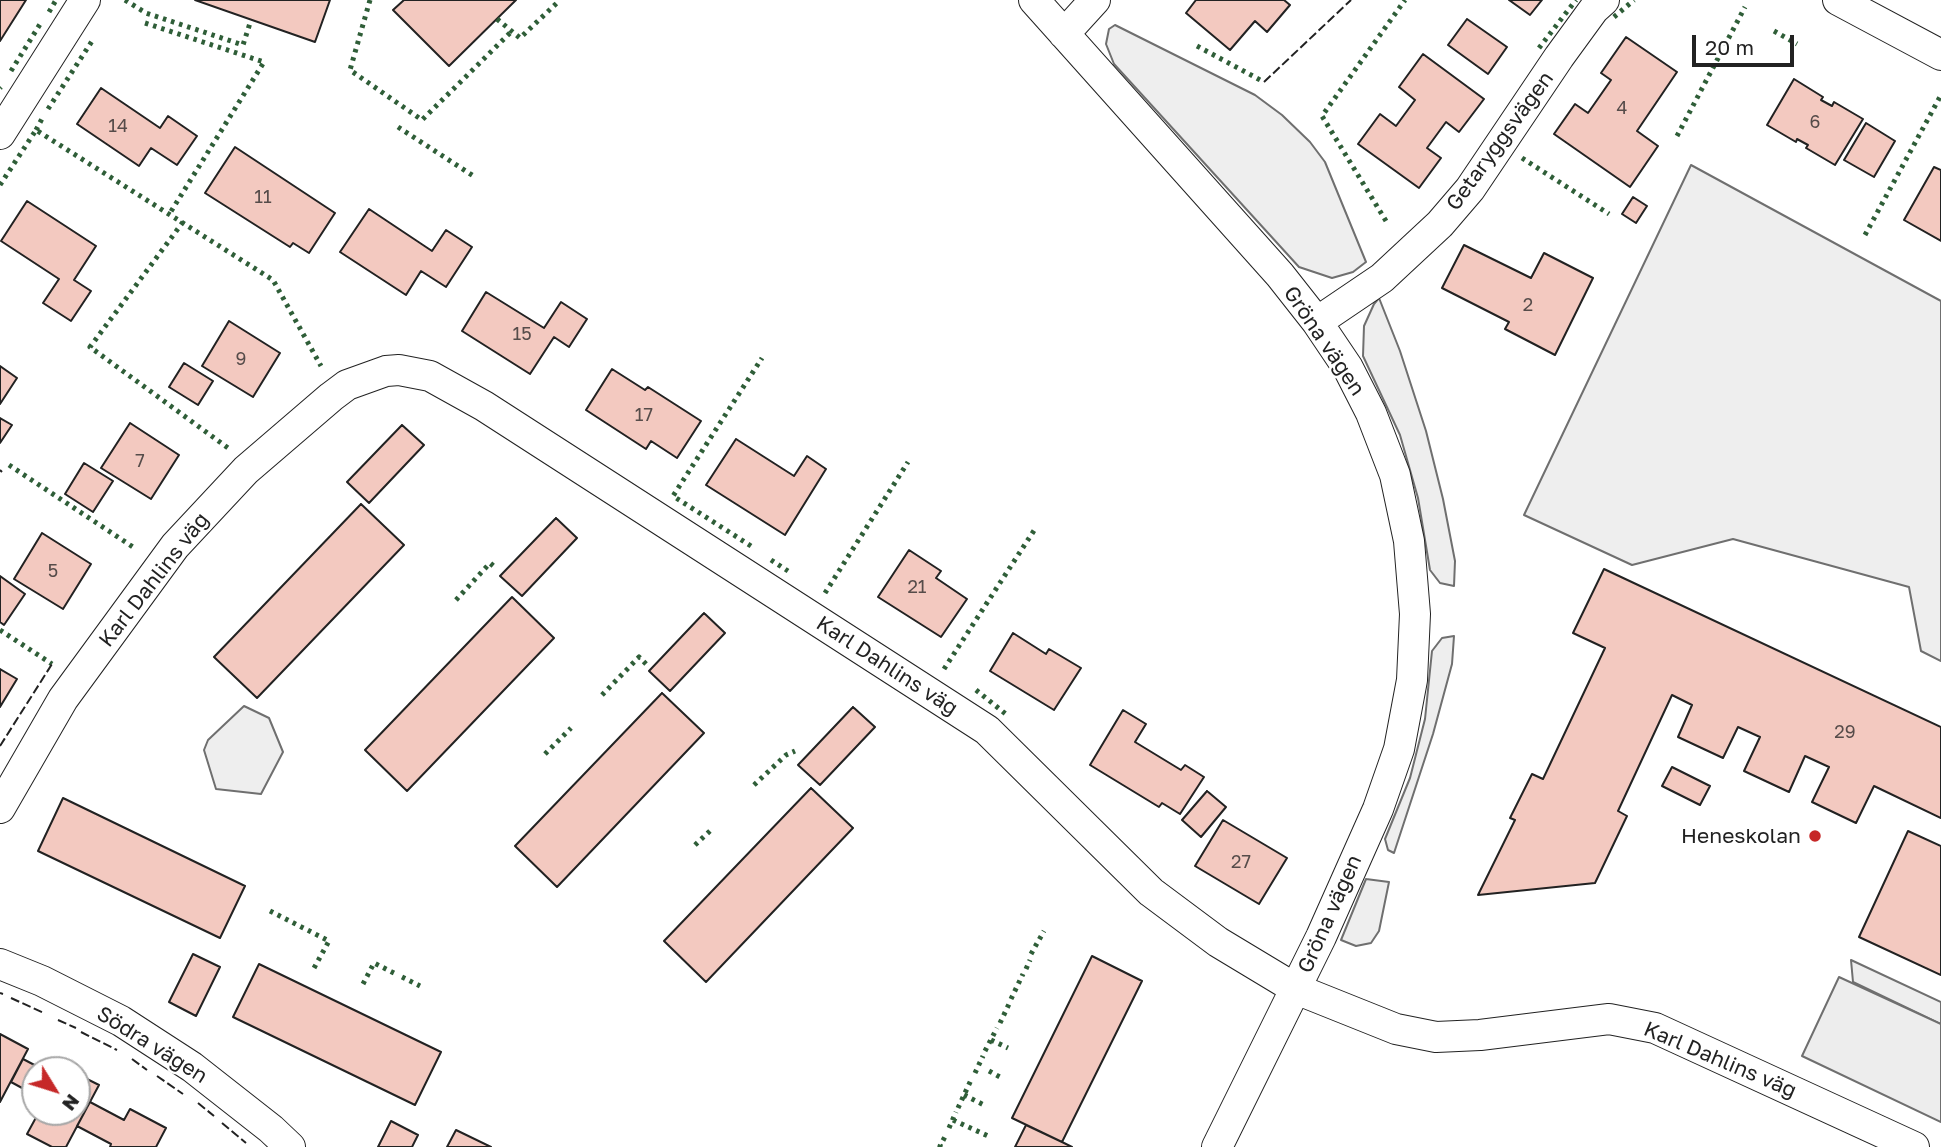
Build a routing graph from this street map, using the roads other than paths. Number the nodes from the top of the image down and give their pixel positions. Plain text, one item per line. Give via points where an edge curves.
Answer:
1 (85, 0) edge
2 (1034, 0) edge
3 (1095, 0) edge
4 (1604, 0) edge
5 (1838, 0) edge
6 (1065, 34) junction
7 (1941, 55) edge
8 (0, 134) edge
9 (1317, 323) junction
10 (0, 808) edge
11 (0, 964) edge
12 (1296, 989) junction
13 (290, 1147) edge
14 (1217, 1147) edge
15 (1914, 1147) edge

1 - 8 street
2 - 6 street, Gröna vägen
3 - 6 street
4 - 9 street, Getaryggsvägen via 1559,57 1470,189 1440,224 1382,278
5 - 7 street
6 - 9 street, Gröna vägen via 1280,275
9 - 12 street, Gröna vägen via 1348,368 1395,475 1409,541 1415,614 1412,680 1399,750 1378,809
10 - 12 street, Karl Dahlins väg via 63,699 184,536 246,470 339,391 399,370 430,376 484,406 987,730 1151,892 1218,942
11 - 13 street, Södra vägen via 121,1021 192,1067
12 - 14 street, Gröna vägen
12 - 15 street, Karl Dahlins väg via 1396,1029 1436,1037 1609,1019 1655,1028

